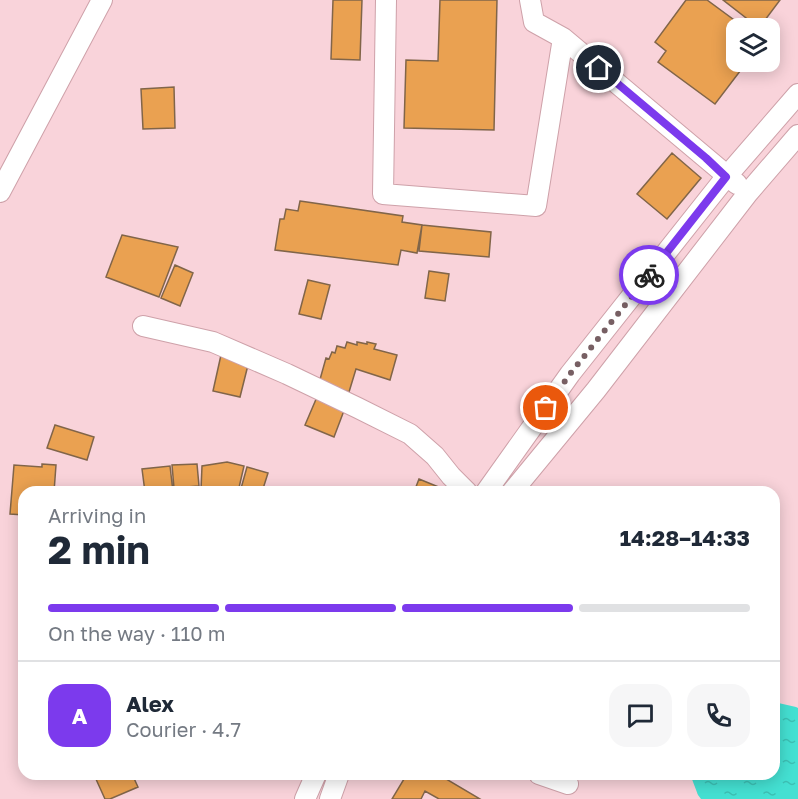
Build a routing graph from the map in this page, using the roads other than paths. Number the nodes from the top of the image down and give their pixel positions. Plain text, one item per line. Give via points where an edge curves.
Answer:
1 (102, 0) edge
2 (386, 0) edge
3 (530, 0) edge
4 (563, 38) junction
5 (798, 94) edge
6 (798, 135) edge
7 (726, 177) junction
8 (0, 192) edge
9 (748, 193) junction
10 (143, 326) dead end
11 (461, 486) edge
12 (490, 486) edge
13 (517, 486) edge
14 (313, 780) edge
15 (337, 780) edge
16 (554, 780) edge
17 (571, 786) edge
18 (305, 799) edge
19 (330, 799) edge

1 - 8 street
2 - 4 street via 383,194 536,206
3 - 4 street via 534,22
4 - 7 street
5 - 7 street
6 - 9 street
7 - 9 street
7 - 12 street via 570,374
9 - 13 street
10 - 11 street via 213,342 410,434
14 - 18 street
15 - 19 street
16 - 17 street

